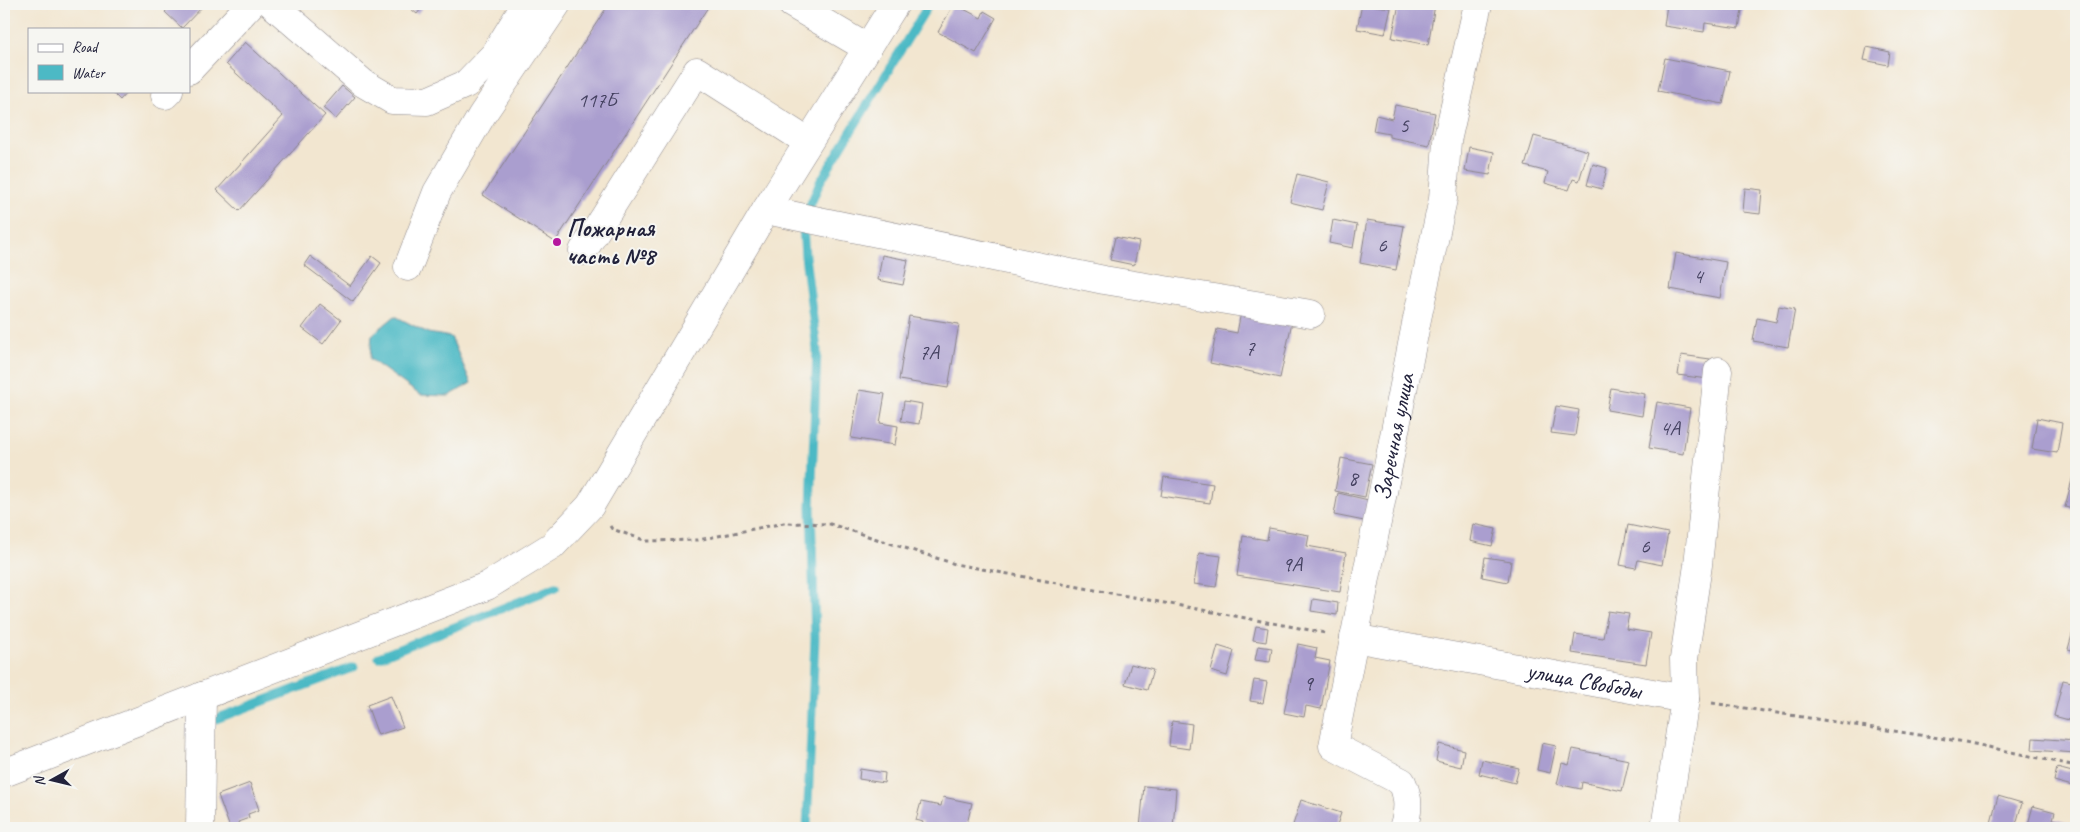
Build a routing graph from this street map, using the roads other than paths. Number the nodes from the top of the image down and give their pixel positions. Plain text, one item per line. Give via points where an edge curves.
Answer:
1 (251, 4) edge
2 (272, 4) edge
3 (526, 4) edge
4 (556, 4) edge
5 (792, 4) edge
6 (895, 4) edge
7 (1478, 4) edge
8 (867, 48) junction
9 (190, 69) edge
10 (808, 142) junction
11 (766, 210) junction
12 (583, 251) dead end
13 (408, 267) dead end
14 (1311, 314) dead end
15 (1718, 371) dead end
16 (1354, 638) junction
17 (202, 696) junction
18 (1685, 699) junction
19 (4, 773) edge
20 (200, 828) edge
21 (1403, 828) edge
22 (1665, 828) edge

1 - 9 street
2 - 3 street via 363,83 392,100 427,102 466,84 495,54
4 - 13 street via 482,114 437,192
5 - 8 street
6 - 8 street
7 - 16 street, Заречная улица via 1447,141 1443,199
8 - 10 street
10 - 11 street
10 - 12 street via 697,71
11 - 14 street via 1104,280
11 - 17 street via 590,506 552,546 487,586
15 - 18 street via 1698,565 1684,659
16 - 18 street, улица Свободы
16 - 21 street, Заречная улица via 1333,746 1402,782 1408,796
17 - 19 street
17 - 20 street
18 - 22 street

